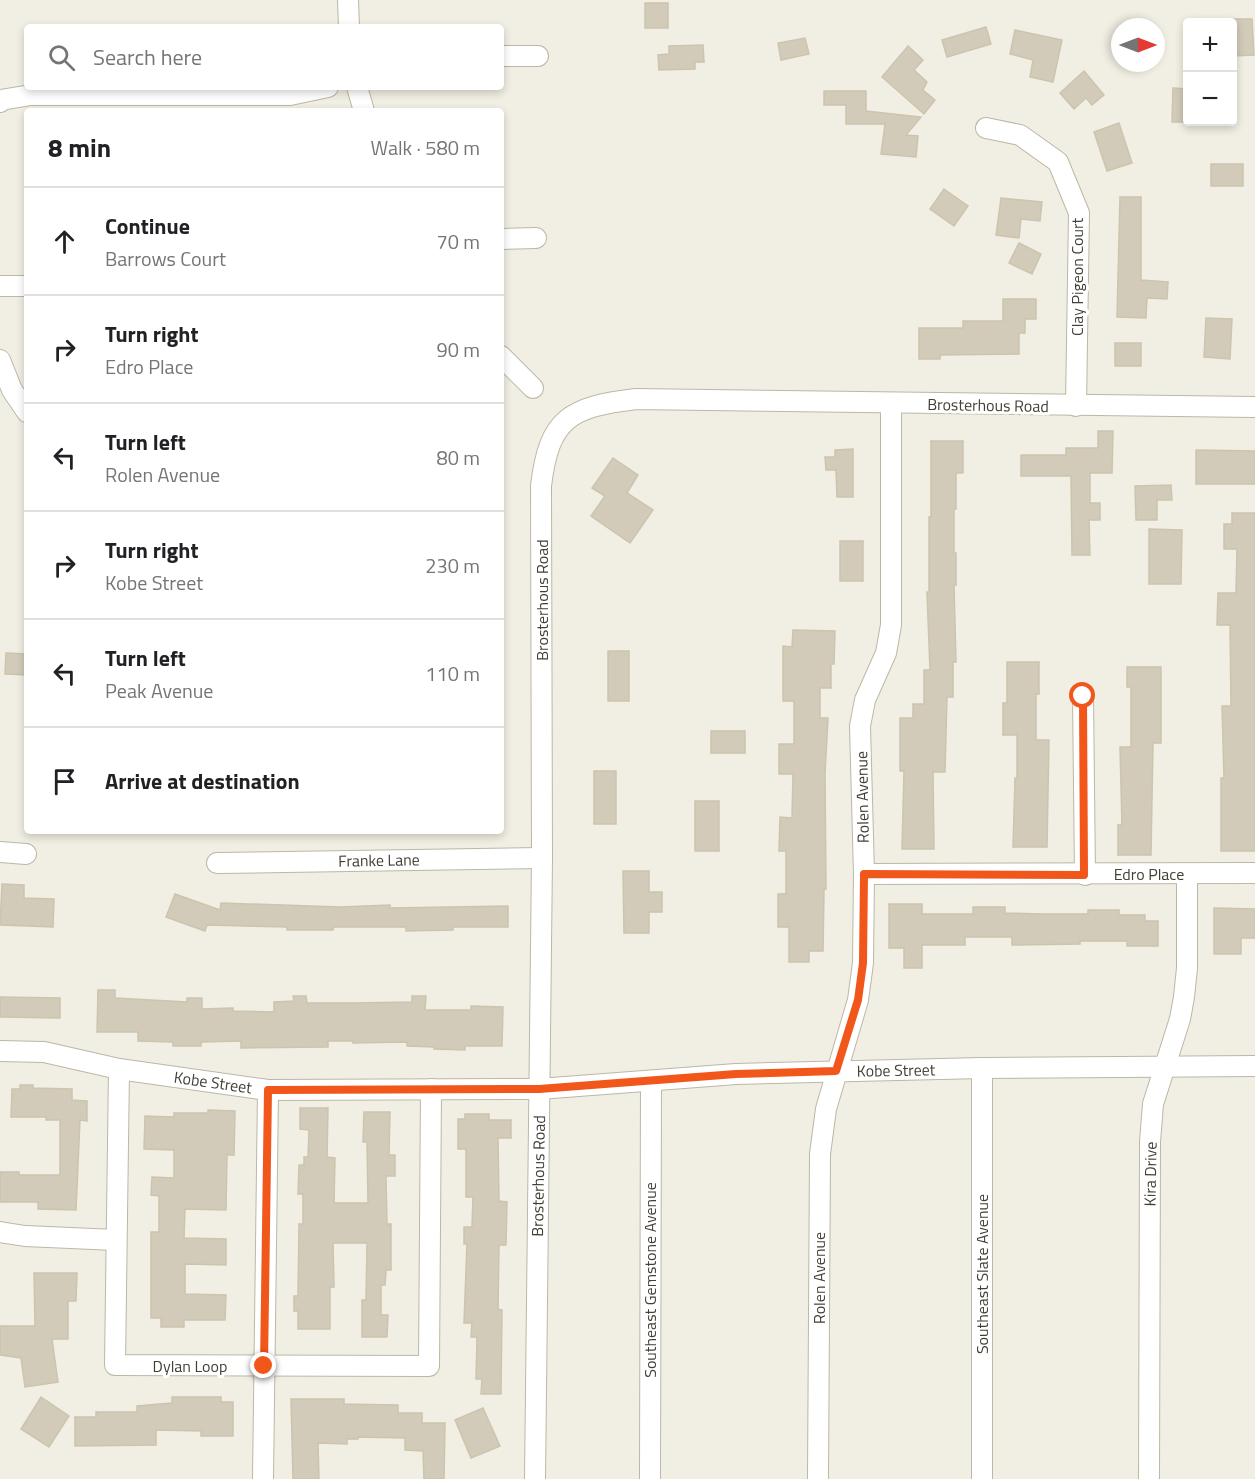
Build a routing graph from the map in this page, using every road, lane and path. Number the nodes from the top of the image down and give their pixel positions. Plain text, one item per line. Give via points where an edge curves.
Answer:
1 (348, 0) edge
2 (349, 24) edge
3 (504, 56) edge
4 (538, 56) dead end
5 (314, 90) edge
6 (358, 90) edge
7 (1, 101) edge
8 (363, 108) edge
9 (986, 128) dead end
10 (536, 238) dead end
11 (504, 239) edge
12 (0, 286) edge
13 (24, 286) edge
14 (504, 359) edge
15 (0, 360) edge
16 (533, 388) dead end
17 (891, 404) junction
18 (1076, 406) junction
19 (1255, 407) edge
20 (24, 408) edge
21 (1083, 696) dead end
22 (0, 852) edge
23 (26, 854) dead end
24 (542, 858) junction
25 (217, 863) dead end
26 (1255, 873) edge
27 (864, 874) junction
28 (1187, 874) junction
29 (1084, 875) junction
30 (0, 1051) edge
31 (1164, 1066) junction
32 (1255, 1066) edge
33 (982, 1068) junction
34 (119, 1069) junction
35 (836, 1071) junction
36 (651, 1081) junction
37 (431, 1089) junction
38 (539, 1089) junction
39 (268, 1090) junction
40 (0, 1232) edge
41 (117, 1240) junction
42 (264, 1366) junction
43 (263, 1479) edge
44 (535, 1479) edge
45 (650, 1479) edge
46 (818, 1479) edge
47 (982, 1479) edge
48 (1149, 1479) edge

1 - 2 street
3 - 4 street
5 - 7 street via 290,95 31,94
6 - 8 street
9 - 18 street, Clay Pigeon Court via 1020,135 1058,162 1079,213
10 - 11 street
12 - 13 street
14 - 16 street
15 - 20 street
17 - 18 street, Brosterhous Road
17 - 24 street, Brosterhous Road via 636,399 585,408 564,421 552,440 541,486
17 - 27 street, Rolen Avenue via 891,625 886,653 865,700 860,726
18 - 19 street, Brosterhous Road
21 - 29 street
22 - 23 street
24 - 25 street, Franke Lane
24 - 38 street, Brosterhous Road
26 - 28 street, Edro Place
27 - 29 street, Edro Place
27 - 35 street, Rolen Avenue via 863,963 858,1000
28 - 29 street, Edro Place
28 - 31 street, Kira Drive via 1184,997
30 - 34 street, Kobe Street via 44,1052
31 - 32 street, Kobe Street
31 - 33 street, Kobe Street
31 - 48 street, Kira Drive via 1153,1104 1150,1142
33 - 35 street, Kobe Street
33 - 47 street, Southeast Slate Avenue
34 - 39 street, Kobe Street
34 - 41 street, Dylan Loop
35 - 36 street, Kobe Street
35 - 46 street, Rolen Avenue via 820,1154
36 - 38 street, Kobe Street
36 - 45 street, Southeast Gemstone Avenue
37 - 38 street, Kobe Street
37 - 39 street, Kobe Street
37 - 42 street, Dylan Loop via 429,1366
38 - 44 street, Brosterhous Road
39 - 42 street
40 - 41 street
41 - 42 street, Dylan Loop via 115,1365
42 - 43 street

